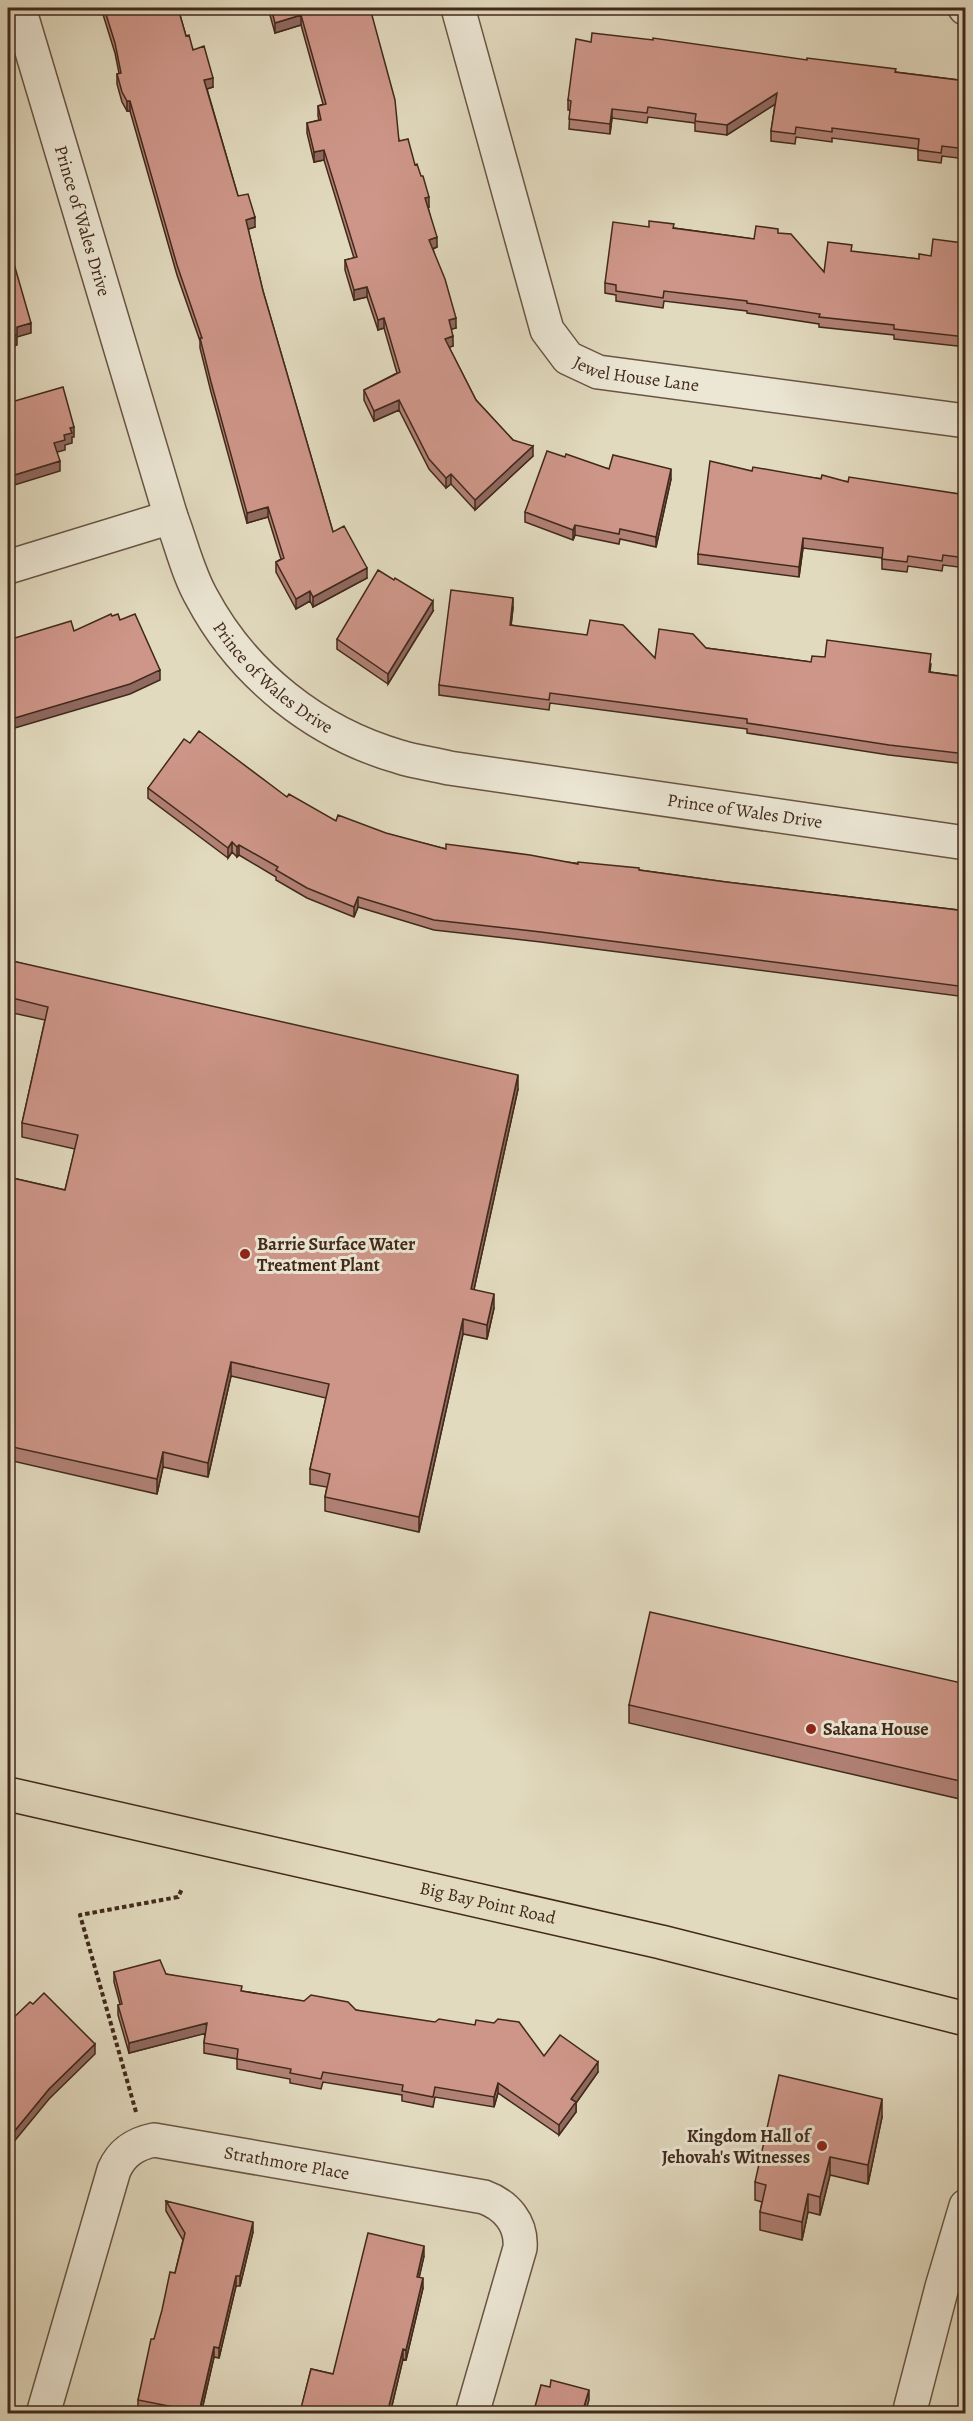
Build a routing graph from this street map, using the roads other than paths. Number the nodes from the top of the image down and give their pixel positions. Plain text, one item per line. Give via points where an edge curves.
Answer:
1 (19, 8) edge
2 (458, 8) edge
3 (966, 421) edge
4 (171, 517) junction
5 (8, 567) edge
6 (966, 843) edge
7 (8, 1794) edge
8 (966, 2019) edge
9 (966, 2206) edge
10 (43, 2414) edge
11 (472, 2414) edge
12 (909, 2414) edge

1 - 4 street, Prince of Wales Drive
2 - 3 street, Jewel House Lane via 547,330 567,358 598,372
4 - 5 street
4 - 6 street, Prince of Wales Drive via 201,597 233,647 308,716 347,738 400,757 449,768
7 - 8 main road, Big Bay Point Road via 661,1942
9 - 12 street
10 - 11 street, Strathmore Place via 114,2170 130,2149 154,2140 484,2197 504,2208 518,2229 520,2248

